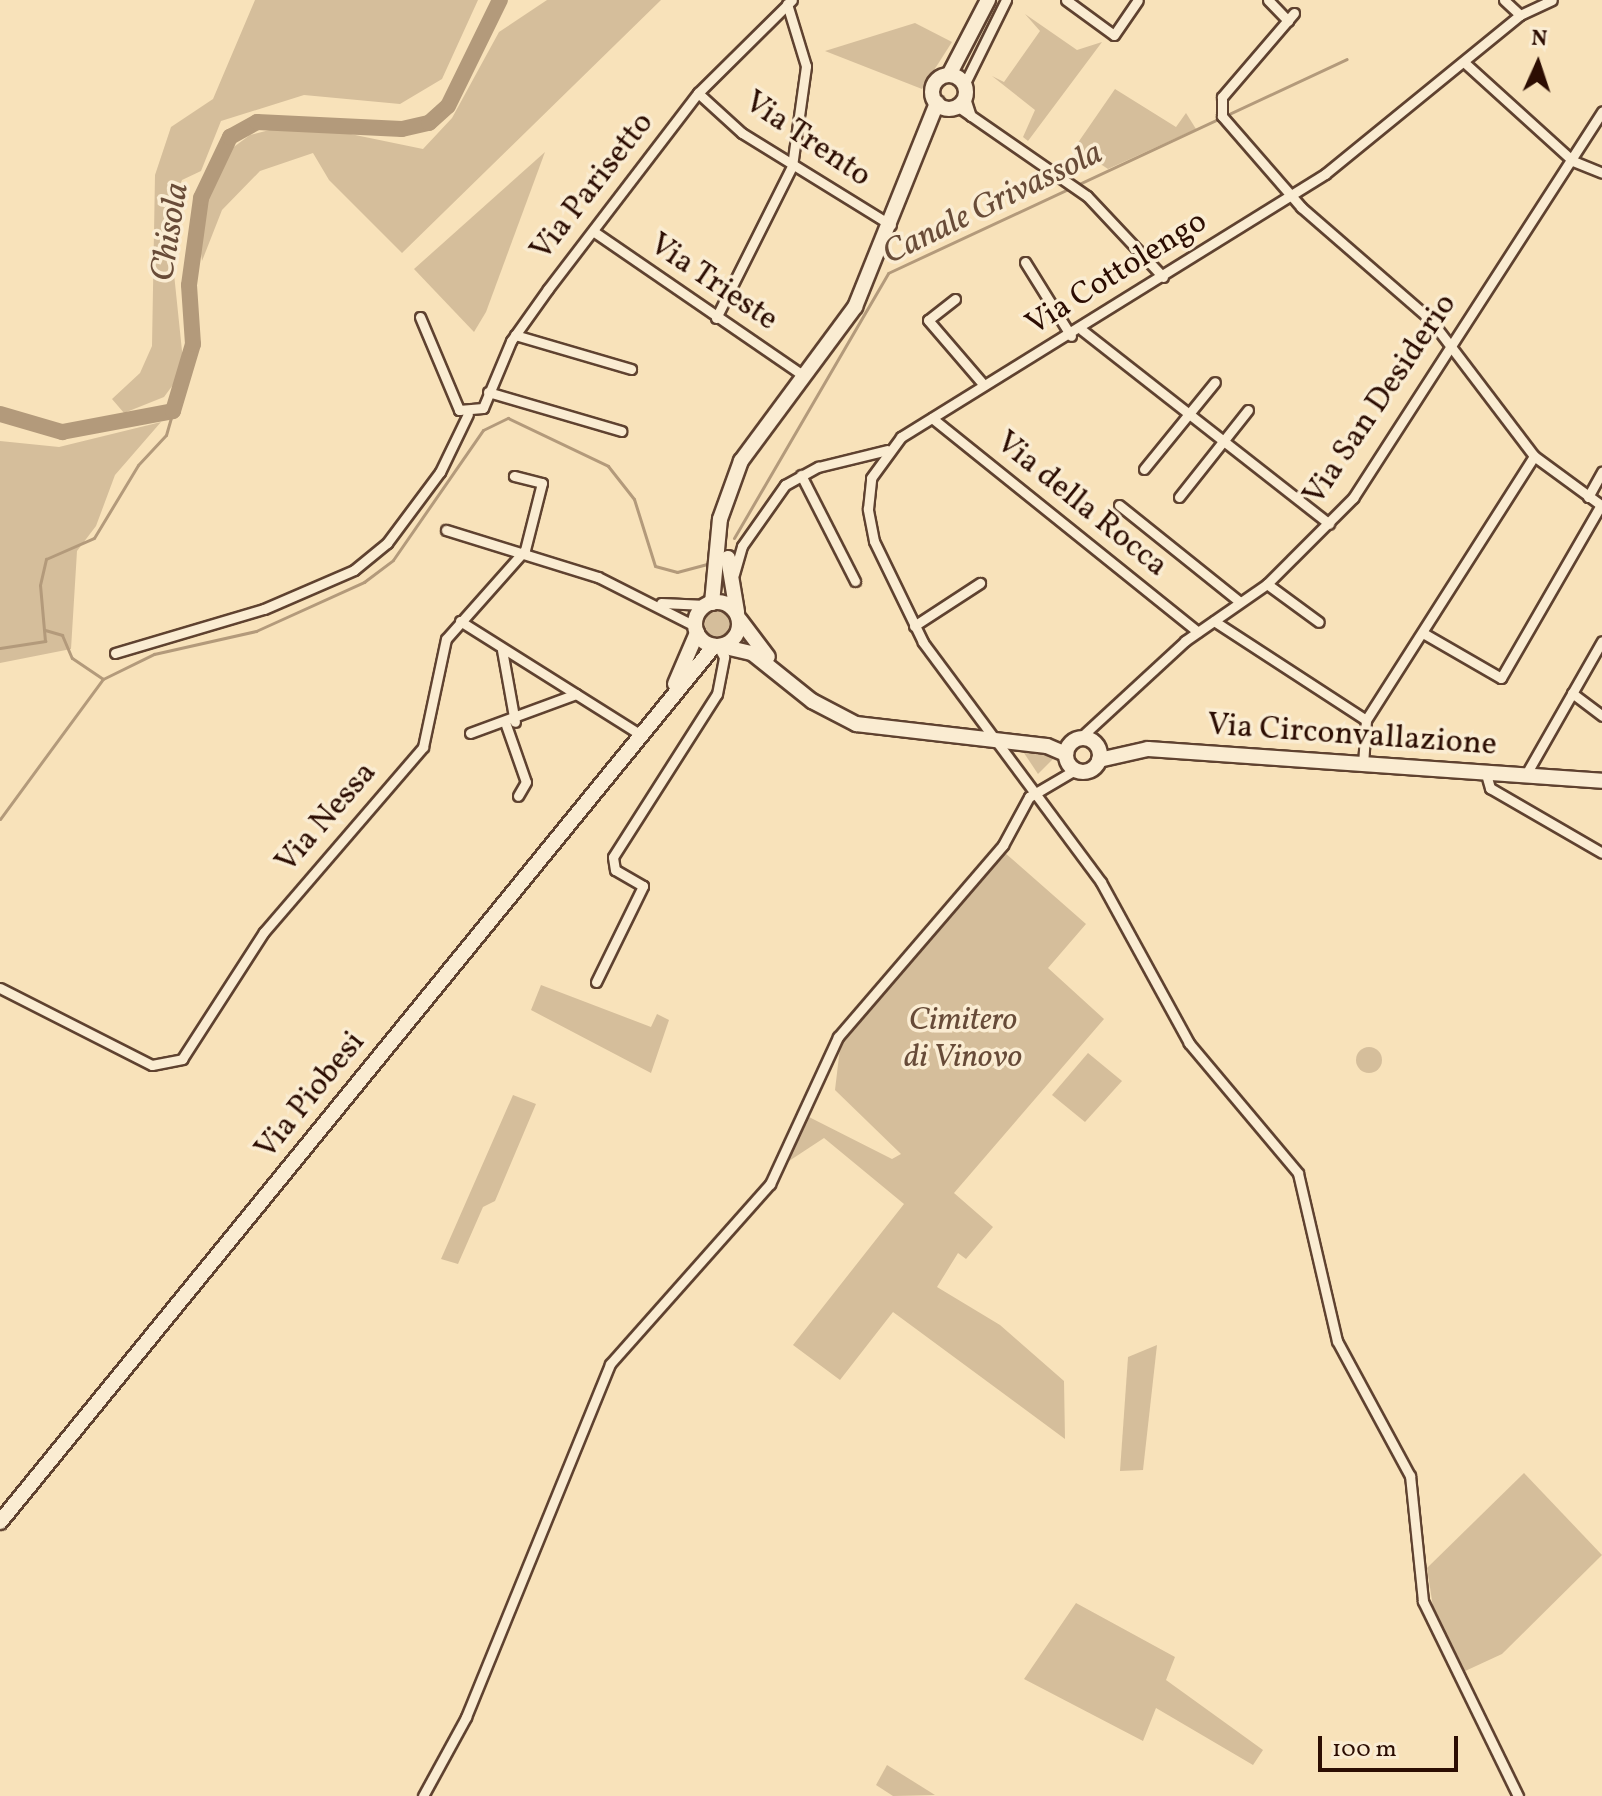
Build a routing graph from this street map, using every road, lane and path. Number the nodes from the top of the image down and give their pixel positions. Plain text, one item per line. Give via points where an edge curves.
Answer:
1 (988, 0) edge
2 (1006, 0) edge
3 (1066, 0) edge
4 (1138, 0) edge
5 (1268, 0) edge
6 (1504, 0) edge
7 (1552, 0) edge
8 (789, 2) edge
9 (1520, 15) junction
10 (1466, 64) junction
11 (698, 93) junction
12 (952, 96) junction
13 (1602, 111) edge
14 (1573, 161) junction
15 (792, 166) junction
16 (1602, 173) edge
17 (1291, 195) junction
18 (891, 225) junction
19 (593, 231) junction
20 (1025, 262) dead end
21 (1163, 277) junction
22 (955, 299) dead end
23 (420, 317) dead end
24 (716, 318) junction
25 (1082, 330) junction
26 (515, 335) junction
27 (1071, 336) junction
28 (1450, 347) junction
29 (631, 369) dead end
30 (804, 376) junction
31 (1215, 382) dead end
32 (984, 385) junction
33 (488, 392) junction
34 (1248, 410) dead end
35 (464, 412) junction
36 (1189, 414) junction
37 (932, 418) junction
38 (621, 431) dead end
39 (1223, 441) junction
40 (887, 450) junction
41 (1534, 456) junction
42 (1144, 469) dead end
43 (1602, 472) edge
44 (801, 475) junction
45 (514, 476) dead end
46 (726, 496) junction
47 (1179, 497) dead end
48 (1588, 497) junction
49 (1119, 505) dead end
50 (1602, 505) edge
51 (1329, 524) junction
52 (446, 530) dead end
53 (522, 556) junction
54 (855, 581) dead end
55 (980, 583) dead end
56 (1267, 584) junction
57 (731, 589) junction
58 (657, 602) junction
59 (1240, 602) junction
60 (709, 604) junction
61 (738, 617) junction
62 (460, 621) junction
63 (1214, 621) junction
64 (1319, 622) dead end
65 (914, 626) junction
66 (696, 630) junction
67 (1198, 632) junction
68 (1423, 633) junction
69 (1602, 641) edge
70 (717, 646) junction
71 (502, 650) junction
72 (115, 653) dead end
73 (779, 674) junction
74 (1572, 693) junction
75 (576, 694) junction
76 (665, 705) junction
77 (1602, 716) edge
78 (1366, 720) junction
79 (510, 723) junction
80 (470, 733) dead end
81 (641, 735) junction
82 (1001, 740) junction
83 (1082, 750) junction
84 (1363, 765) junction
85 (1486, 774) junction
86 (1525, 776) junction
87 (1602, 781) edge
88 (1039, 789) junction
89 (518, 796) dead end
90 (1602, 853) edge
91 (596, 982) dead end
92 (0, 988) edge
93 (0, 1522) edge
94 (425, 1794) edge
95 (1518, 1796) edge

1 - 12 street via 959,63
2 - 12 street
3 - 4 street via 1114,35
5 - 17 street via 1291,17 1222,97 1223,118
6 - 9 street
7 - 9 street, Via Cottolengo
8 - 11 street, Via Parisetto
8 - 15 street via 806,66
9 - 10 street, Via Cottolengo
10 - 14 street
10 - 17 street, Via Cottolengo
11 - 15 street, Via Trento
11 - 19 street, Via Parisetto
12 - 18 street
12 - 21 street via 971,116 1078,189
13 - 14 street, Via San Desiderio
14 - 16 street
14 - 28 street, Via San Desiderio
15 - 18 street, Via Trento
15 - 24 street
17 - 21 street, Via Cottolengo
17 - 28 street via 1430,319
18 - 30 street via 855,307
19 - 24 street, Via Trieste
19 - 26 street, Via Parisetto
20 - 27 street
21 - 25 street, Via Cottolengo
22 - 32 street via 928,320
23 - 35 street
24 - 30 street, Via Trieste
25 - 27 street, Via Cottolengo
25 - 36 street
26 - 29 street
26 - 33 street, Via Parisetto
27 - 32 street, Via Cottolengo
28 - 41 street
28 - 51 street, Via San Desiderio
30 - 46 street via 741,461
31 - 36 street
32 - 37 street, Via Cottolengo
33 - 35 street, Via Parisetto via 483,408
33 - 38 street
34 - 39 street
35 - 72 street via 440,472 387,543 354,570 264,609
36 - 39 street
36 - 42 street
37 - 40 street, Via Cottolengo
37 - 67 street, Via della Rocca
39 - 47 street
39 - 51 street
40 - 44 street, Via Cottolengo
40 - 65 street via 871,478 870,525
41 - 48 street
41 - 68 street
43 - 48 street
44 - 54 street
44 - 57 street, Via Cottolengo via 773,498 742,546
45 - 53 street via 542,483
46 - 57 street
46 - 60 street
48 - 50 street
49 - 59 street
50 - 68 street via 1501,678
51 - 56 street, Via San Desiderio
52 - 53 street
53 - 58 street
53 - 62 street, Via Nessa
55 - 65 street
56 - 59 street, Via San Desiderio
56 - 64 street
57 - 61 street
58 - 60 street
58 - 66 street
59 - 63 street, Via San Desiderio
60 - 61 street
60 - 66 street, Via Piobesi
61 - 70 street, Via Piobesi via 733,640
61 - 73 street
62 - 71 street
62 - 92 street, Via Nessa via 446,639 423,747 264,932 182,1059 152,1065
63 - 67 street, Via San Desiderio
63 - 78 street
65 - 82 street
66 - 70 street
66 - 76 street, Via Piobesi
67 - 83 street, Via San Desiderio
68 - 78 street
69 - 74 street
70 - 73 street via 752,653
70 - 76 street, Via Piobesi
70 - 91 street via 724,657 717,694 613,857 615,870 643,886
71 - 75 street
71 - 79 street
73 - 82 street via 831,713 876,730
74 - 77 street
74 - 86 street
75 - 79 street
75 - 81 street
76 - 81 street, Via Piobesi
78 - 84 street
79 - 80 street
79 - 89 street via 526,782
81 - 93 street, Via Piobesi
82 - 83 street
82 - 88 street
83 - 84 street, Via Circonvallazione
83 - 88 street, Via San Desiderio
84 - 85 street, Via Circonvallazione
85 - 86 street, Via Circonvallazione
85 - 90 street via 1490,788
86 - 87 street, Via Circonvallazione
88 - 94 street via 1003,845 823,1057 770,1184 610,1364 466,1717
88 - 95 street via 1101,882 1189,1043 1298,1173 1337,1341 1410,1476 1423,1601

